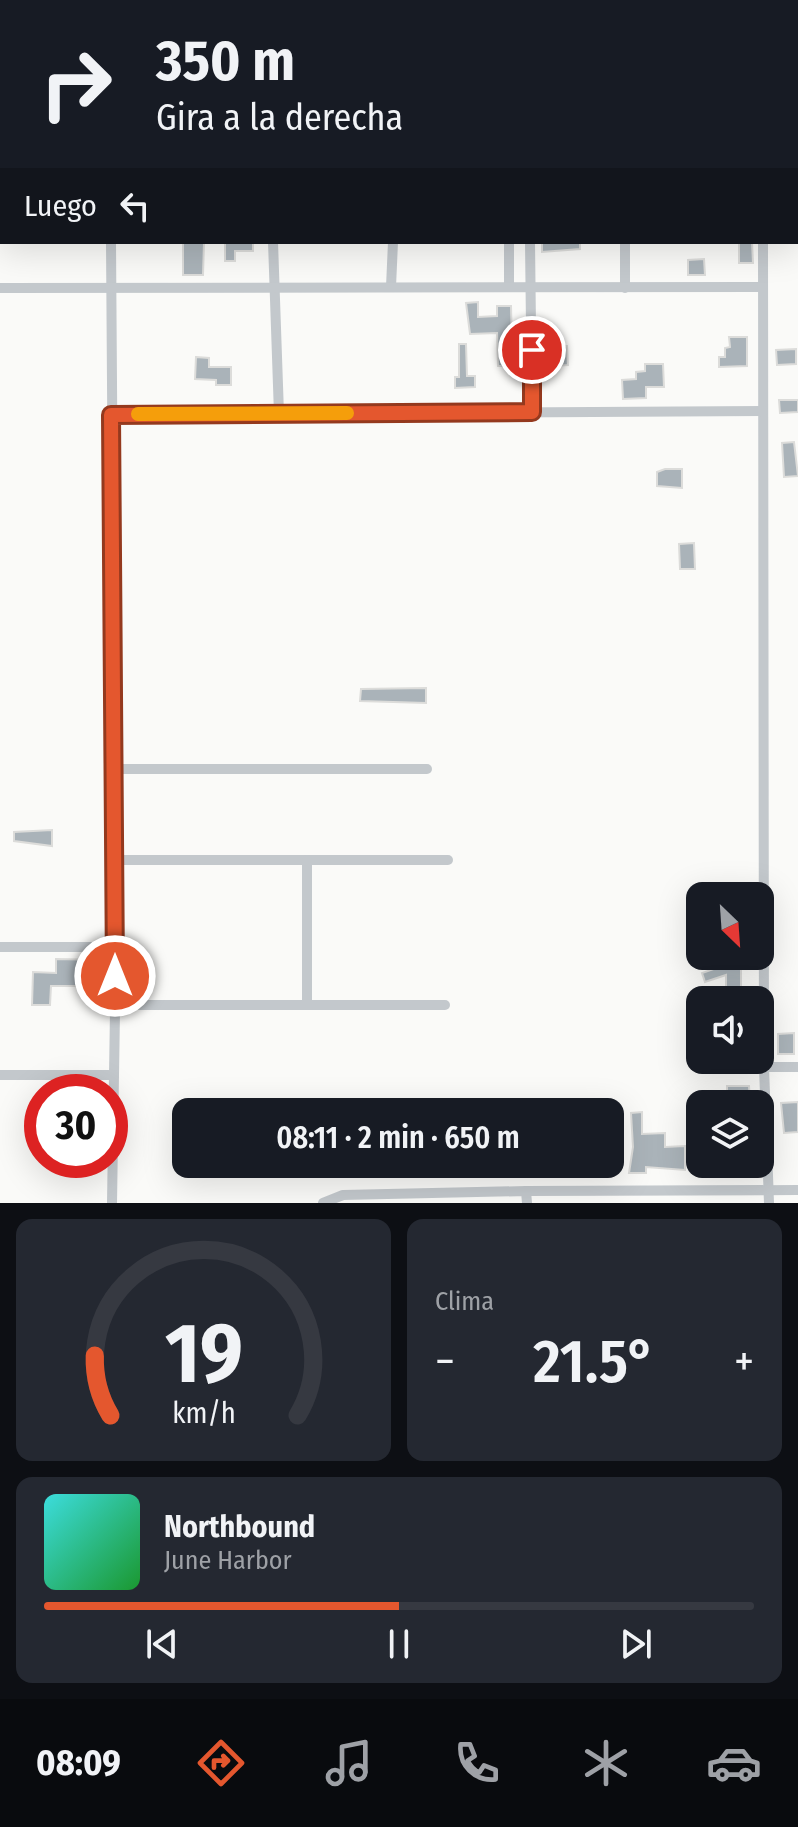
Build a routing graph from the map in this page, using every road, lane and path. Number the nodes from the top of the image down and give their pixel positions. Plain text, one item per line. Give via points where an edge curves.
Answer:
1 (111, 244) edge
2 (273, 244) edge
3 (393, 244) edge
4 (509, 244) edge
5 (530, 244) edge
6 (625, 244) edge
7 (763, 244) edge
8 (509, 286) junction
9 (111, 287) junction
10 (275, 287) junction
11 (391, 287) junction
12 (763, 287) junction
13 (0, 288) edge
14 (531, 288) junction
15 (625, 288) junction
16 (763, 411) junction
17 (532, 412) junction
18 (279, 414) junction
19 (111, 415) junction
20 (114, 769) junction
21 (427, 769) dead end
22 (115, 860) junction
23 (307, 860) junction
24 (448, 860) dead end
25 (0, 947) edge
26 (116, 947) junction
27 (764, 986) edge
28 (115, 1005) junction
29 (307, 1005) junction
30 (445, 1005) dead end
31 (774, 1067) edge
32 (798, 1067) edge
33 (114, 1074) edge
34 (764, 1074) edge
35 (0, 1075) edge
36 (24, 1075) edge
37 (112, 1178) edge
38 (769, 1190) junction
39 (798, 1190) edge
40 (526, 1191) junction
41 (112, 1203) edge
42 (323, 1203) edge
43 (527, 1203) edge
44 (769, 1203) edge

1 - 9 street
2 - 10 street
3 - 11 street
4 - 8 street
5 - 14 street
6 - 15 street
7 - 12 street
8 - 11 street
8 - 14 street
9 - 10 street
9 - 13 street
9 - 19 street
10 - 11 street
10 - 18 street
12 - 15 street
12 - 16 street
14 - 15 street
14 - 17 street
16 - 17 street
16 - 27 street
17 - 18 street
18 - 19 street
19 - 20 street
20 - 21 street
20 - 22 street
22 - 23 street
22 - 26 street
23 - 24 street
23 - 29 street
25 - 26 street
26 - 28 street
28 - 29 street
28 - 33 street
29 - 30 street
31 - 32 street
34 - 38 street
35 - 36 street
37 - 41 street
38 - 39 street
38 - 40 street
38 - 44 street
40 - 42 street via 343,1195
40 - 43 street

